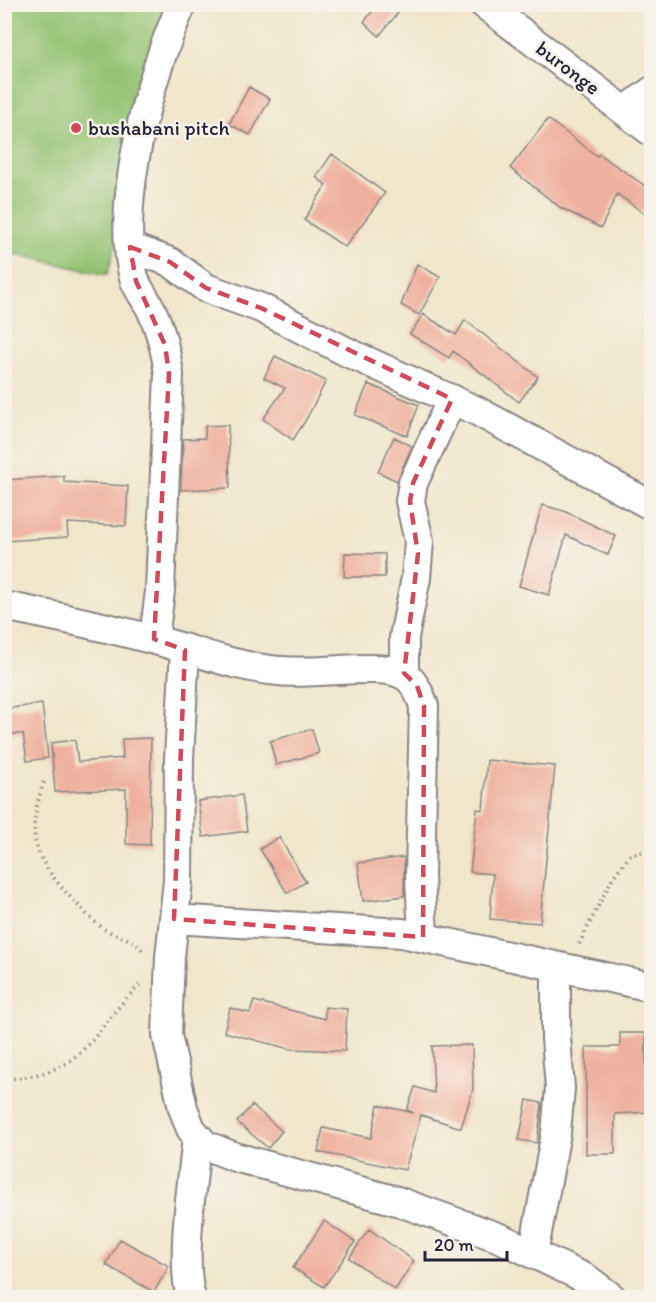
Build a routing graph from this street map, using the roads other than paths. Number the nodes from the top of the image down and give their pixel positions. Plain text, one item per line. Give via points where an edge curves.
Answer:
1 (182, 4) edge
2 (484, 4) edge
3 (651, 91) edge
4 (625, 111) junction
5 (651, 132) edge
6 (130, 247) junction
7 (452, 399) junction
8 (651, 506) edge
9 (4, 606) edge
10 (154, 639) junction
11 (185, 650) junction
12 (404, 673) junction
13 (174, 919) junction
14 (423, 938) junction
15 (562, 968) junction
16 (651, 987) edge
17 (197, 1136) junction
18 (533, 1254) junction
19 (191, 1298) edge
20 (612, 1298) edge

1 - 6 street via 166,39 137,151 129,212
2 - 4 street, buronge
3 - 4 street
4 - 5 street, buronge
6 - 7 street via 170,262 206,288 261,309
6 - 10 street via 136,281 165,345 169,374 160,591
7 - 8 street
7 - 12 street via 413,483 410,501 418,554 404,637
9 - 10 street
10 - 11 street
11 - 12 street via 298,673 373,669
11 - 13 street
12 - 14 street via 417,686 423,706
13 - 14 street via 402,933
13 - 17 street via 163,963 167,1035 183,1108
14 - 15 street
15 - 16 street
15 - 18 street via 556,1038 560,1088 556,1133
17 - 18 street via 205,1145 235,1157 397,1201
17 - 19 street via 189,1214
18 - 20 street via 587,1279

